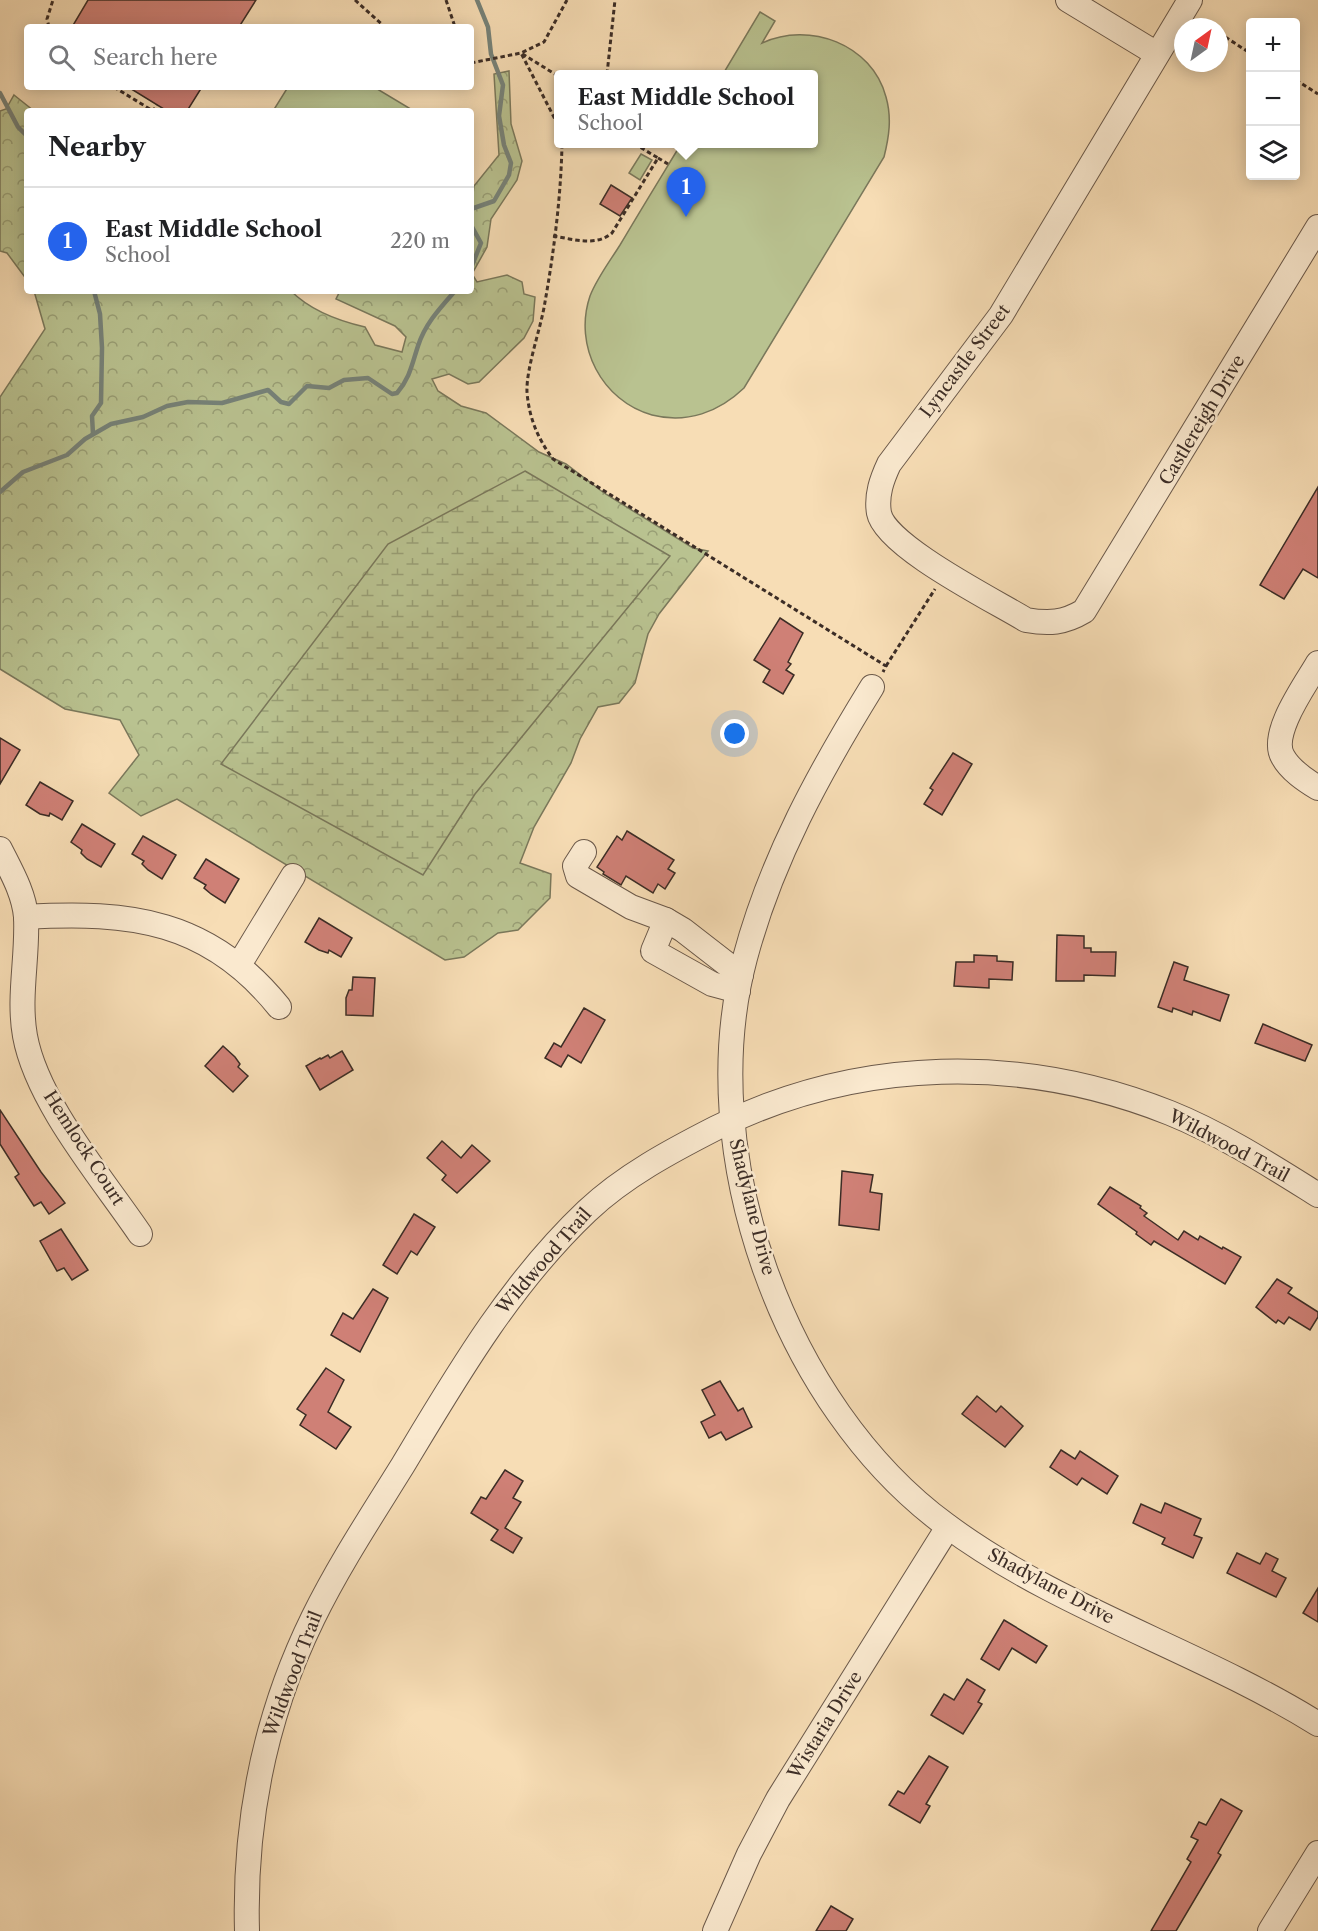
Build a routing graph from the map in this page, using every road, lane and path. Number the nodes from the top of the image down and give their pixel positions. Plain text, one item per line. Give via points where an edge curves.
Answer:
1 (53, 0) edge
2 (355, 0) edge
3 (446, 0) edge
4 (567, 0) edge
5 (615, 0) edge
6 (1068, 0) edge
7 (1190, 0) edge
8 (48, 24) edge
9 (382, 24) edge
10 (454, 24) edge
11 (1228, 39) edge
12 (1246, 50) edge
13 (521, 52) junction
14 (1157, 54) junction
15 (474, 62) edge
16 (608, 70) edge
17 (554, 73) edge
18 (1300, 83) edge
19 (119, 90) edge
20 (1318, 94) edge
21 (157, 105) dead end
22 (148, 108) edge
23 (155, 108) edge
24 (554, 118) edge
25 (562, 148) edge
26 (642, 148) edge
27 (658, 158) junction
28 (669, 164) dead end
29 (1318, 227) edge
30 (554, 236) junction
31 (945, 572) junction
32 (1084, 611) joint
33 (1318, 663) edge
34 (886, 666) junction
35 (872, 687) joint
36 (1318, 788) edge
37 (0, 849) edge
38 (584, 852) dead end
39 (293, 876) dead end
40 (26, 917) junction
41 (666, 920) junction
42 (239, 965) junction
43 (739, 983) junction
44 (279, 1007) dead end
45 (732, 1120) junction
46 (1318, 1195) edge
47 (140, 1233) dead end
48 (948, 1527) junction
49 (1318, 1724) edge
50 (1318, 1853) edge
51 (247, 1931) edge
52 (715, 1931) edge
53 (1270, 1931) edge

1 - 8 path
2 - 9 path
3 - 10 path
4 - 13 path via 549,38
5 - 16 path
6 - 14 street
7 - 14 street, Lyncastle Street
11 - 12 path
13 - 15 path
13 - 17 path
13 - 24 path
14 - 31 street, Lyncastle Street via 1001,315 910,433 880,485 879,513 892,534
18 - 20 path
19 - 22 path
21 - 23 path
25 - 30 path
26 - 27 path
27 - 28 path
27 - 30 path via 605,239
29 - 32 street, Castlereigh Drive
30 - 34 path via 527,390 539,439 553,459
31 - 32 street, Lyncastle Street via 1026,620 1047,624 1067,621
31 - 34 path
33 - 36 street via 1281,732 1281,755
34 - 35 path
35 - 43 street, Shadylane Drive via 790,833 763,898
37 - 40 street, Hemlock Court via 20,891
38 - 41 street via 575,866 578,876 631,907
39 - 42 street
40 - 42 street via 85,913 152,921 198,940
40 - 47 street, Hemlock Court via 22,1009 37,1074 59,1116
41 - 43 street
41 - 43 street via 653,951 712,984
42 - 44 street
43 - 45 street, Shadylane Drive
45 - 46 street, Wildwood Trail via 795,1096 859,1079 953,1070 1016,1073 1086,1085 1173,1114 1248,1152
45 - 48 street, Shadylane Drive via 754,1232 791,1334 855,1438 901,1487
45 - 51 street, Wildwood Trail via 674,1150 618,1186 584,1214 541,1260 488,1326 354,1545 307,1631 266,1747 250,1833
48 - 49 street, Shadylane Drive via 1036,1581 1206,1662
48 - 52 street, Wistaria Drive via 778,1800
50 - 53 street

